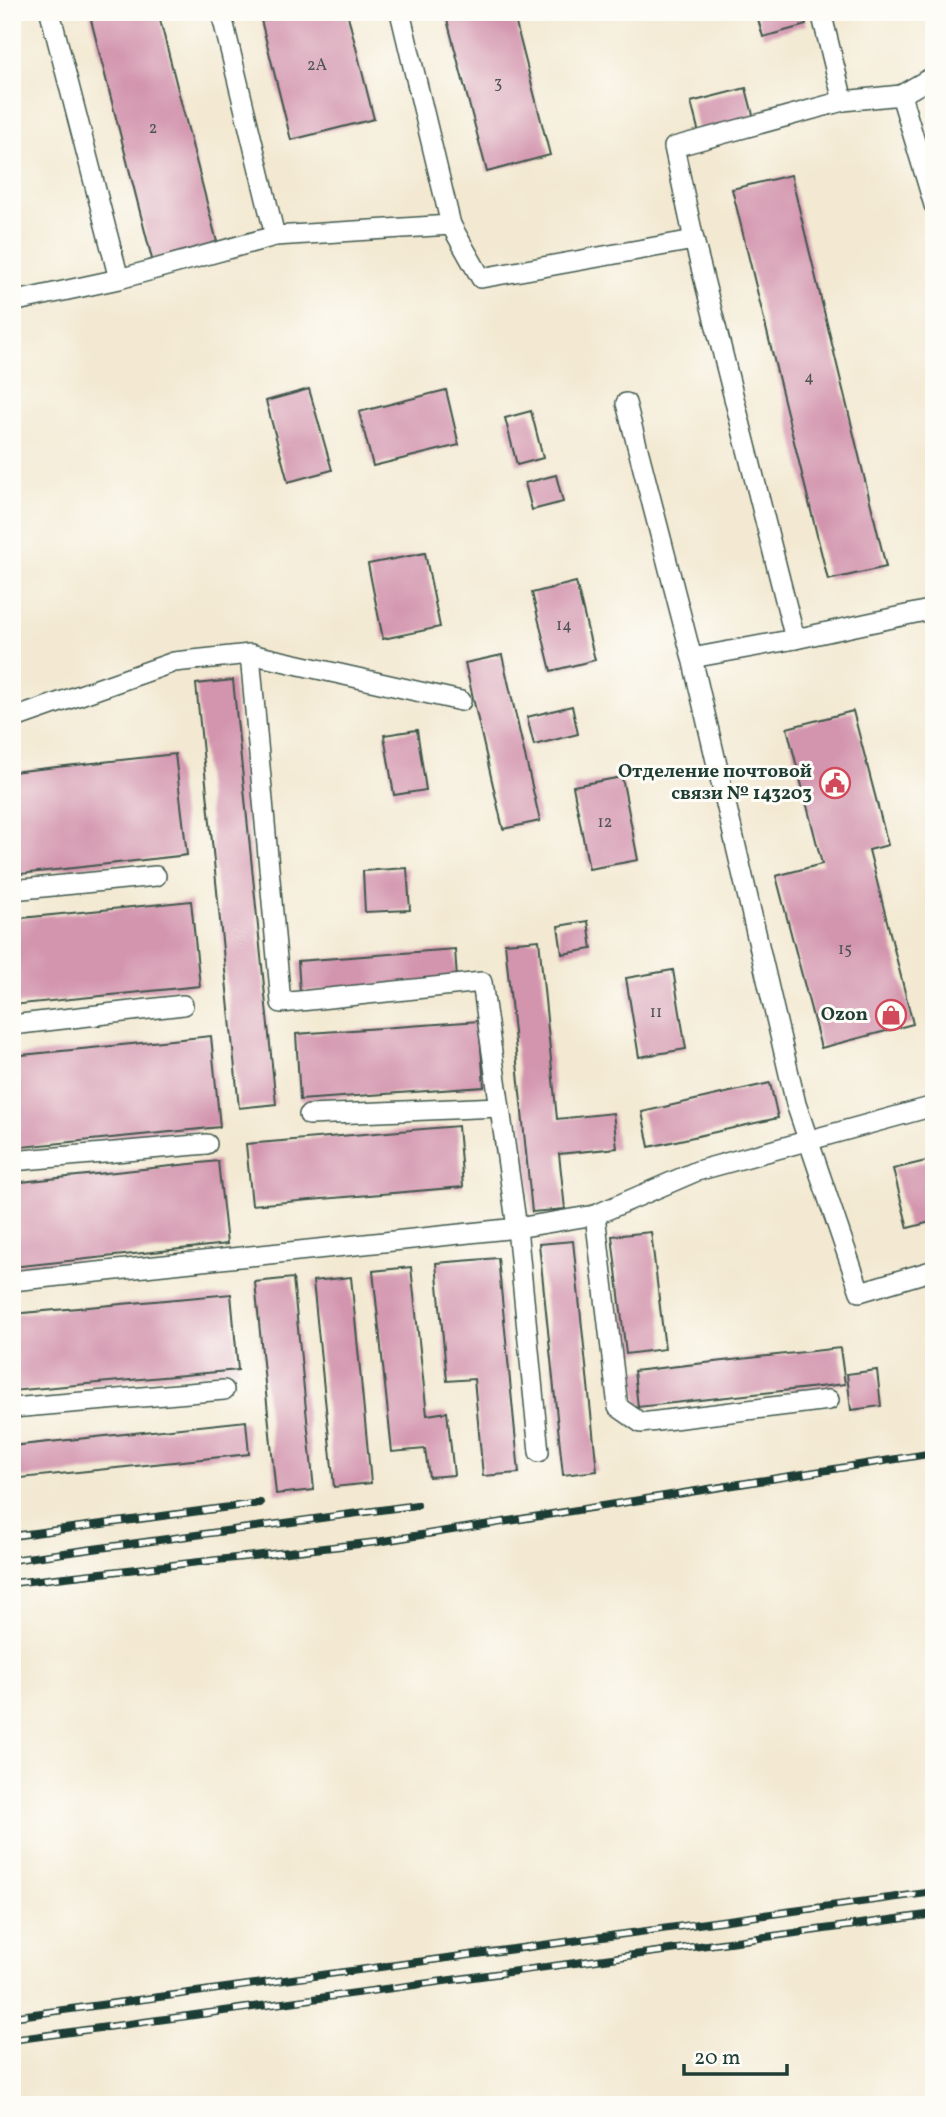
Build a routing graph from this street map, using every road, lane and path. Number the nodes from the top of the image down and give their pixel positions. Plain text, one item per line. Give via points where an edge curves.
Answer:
1 (50, 12) edge
2 (221, 12) edge
3 (400, 12) edge
4 (821, 12) edge
5 (934, 76) edge
6 (901, 95) junction
7 (843, 101) junction
8 (934, 205) edge
9 (451, 225) junction
10 (275, 236) junction
11 (694, 240) junction
12 (119, 279) junction
13 (12, 302) edge
14 (626, 403) dead end
15 (934, 609) edge
16 (794, 639) junction
17 (250, 653) junction
18 (692, 657) junction
19 (461, 701) dead end
20 (12, 719) edge
21 (156, 876) dead end
22 (12, 890) edge
23 (183, 1005) dead end
24 (12, 1025) edge
25 (934, 1106) edge
26 (499, 1107) junction
27 (309, 1115) dead end
28 (811, 1141) junction
29 (207, 1143) dead end
30 (12, 1161) edge
31 (595, 1215) junction
32 (517, 1228) junction
33 (934, 1270) edge
34 (12, 1282) edge
35 (225, 1390) dead end
36 (829, 1400) dead end
37 (12, 1408) edge
38 (539, 1452) dead end

1 - 12 lane
2 - 10 lane
3 - 9 lane
4 - 7 lane
5 - 6 lane
6 - 7 lane
6 - 8 lane
7 - 11 lane via 674,147
9 - 10 lane
9 - 11 lane via 481,278
10 - 12 lane
11 - 16 lane
12 - 13 lane
14 - 18 lane
15 - 16 lane
16 - 18 lane
17 - 19 lane
17 - 20 lane via 174,662
17 - 26 lane via 281,1003 482,982
18 - 28 lane via 796,1104
21 - 22 lane
23 - 24 lane
25 - 28 lane
26 - 27 lane
26 - 32 lane
28 - 31 lane via 697,1171
28 - 33 lane via 860,1292
29 - 30 lane
31 - 32 lane
31 - 36 lane via 618,1407 641,1423
32 - 34 lane
32 - 38 lane
35 - 37 lane

